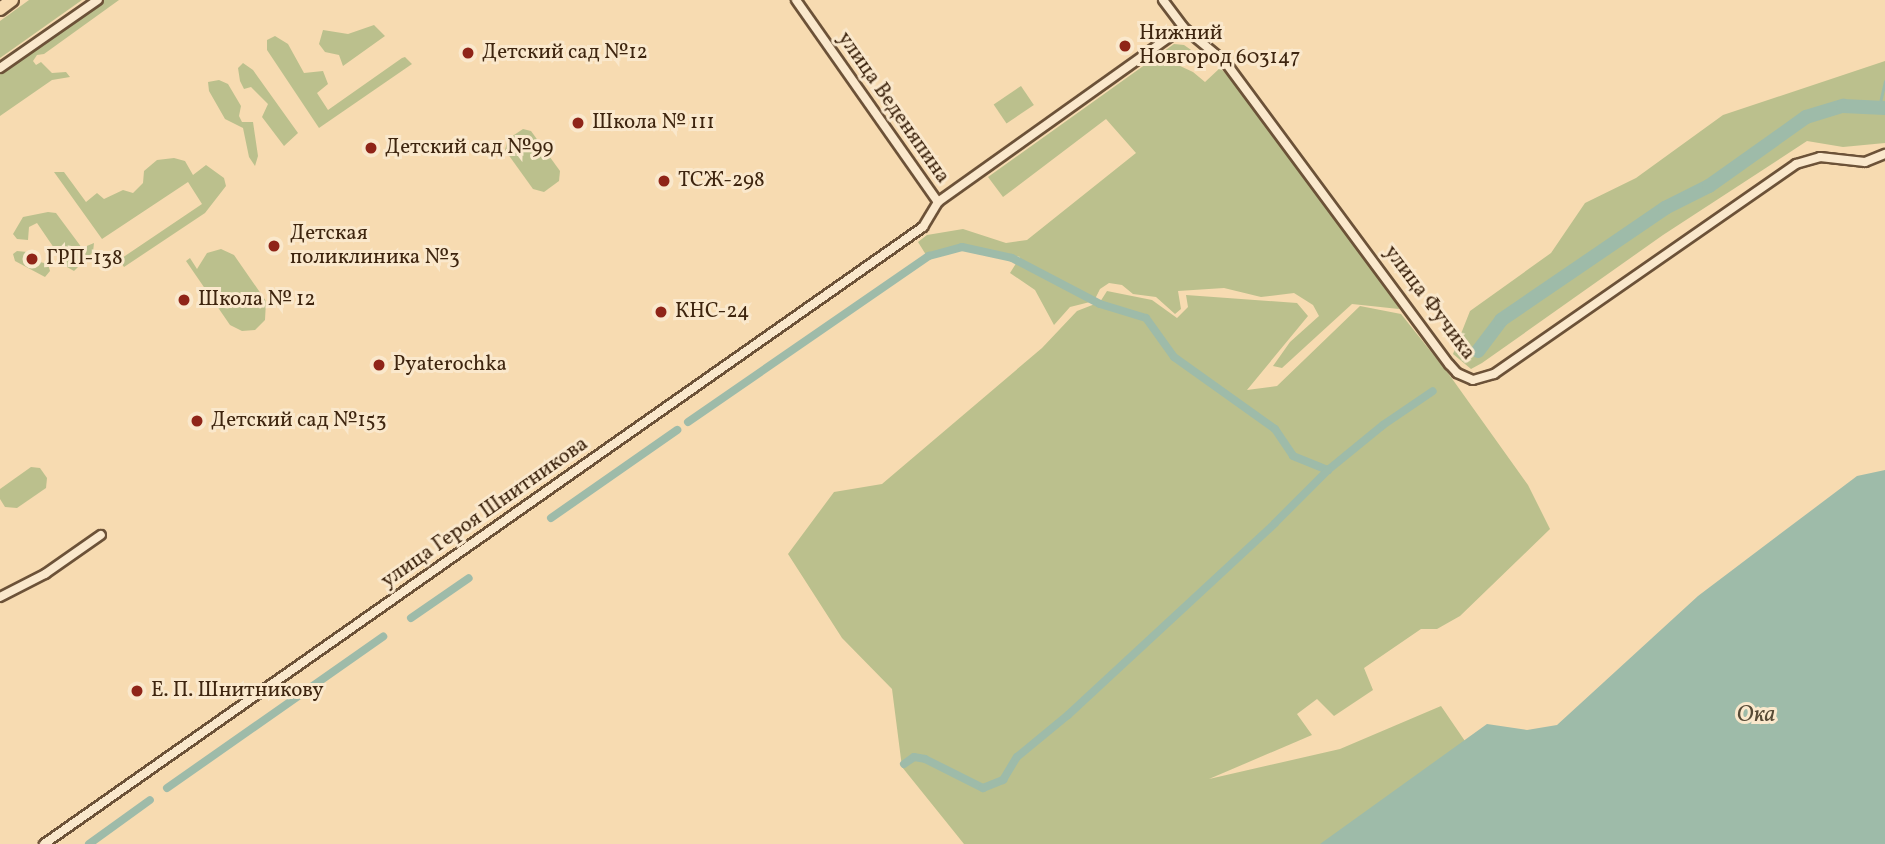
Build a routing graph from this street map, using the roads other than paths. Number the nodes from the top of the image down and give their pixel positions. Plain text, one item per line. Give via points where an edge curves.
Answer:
1 (12, 0) edge
2 (98, 0) edge
3 (796, 0) edge
4 (1163, 0) edge
5 (0, 9) edge
6 (1183, 27) junction
7 (0, 68) edge
8 (1885, 154) edge
9 (938, 202) junction
10 (101, 536) dead end
11 (0, 597) edge
12 (44, 844) edge

1 - 5 main road
2 - 7 street
3 - 9 street, улица Веденяпина
4 - 6 street, улица Фучика
6 - 8 street, улица Фучика via 1226,63 1449,364 1473,380 1494,374 1796,164 1820,157 1865,162
6 - 9 street, улица Героя Шнитникова
9 - 12 street, улица Героя Шнитникова via 923,227
10 - 11 street via 45,574

